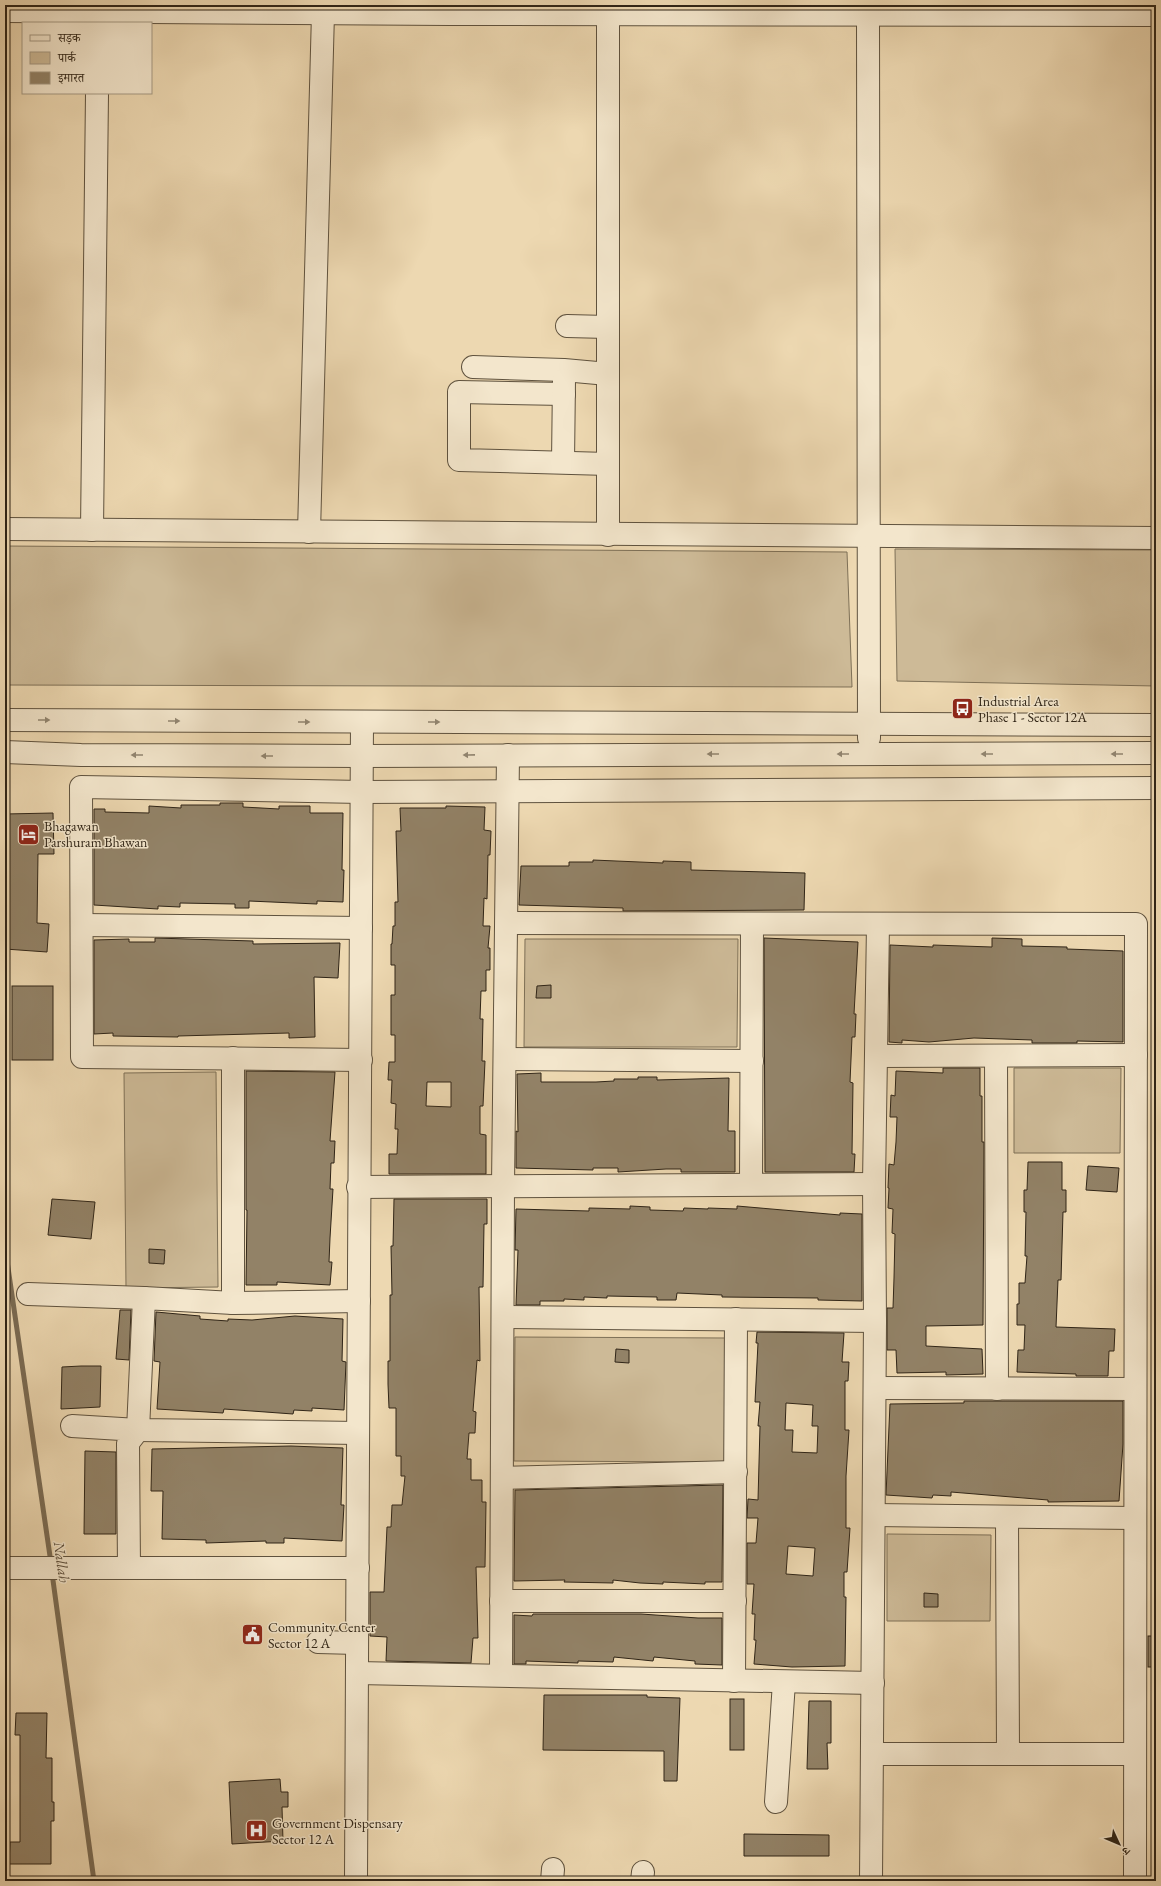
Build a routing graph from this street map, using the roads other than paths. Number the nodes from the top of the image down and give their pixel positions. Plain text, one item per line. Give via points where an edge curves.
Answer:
1 (229, 9) edge
2 (497, 10) edge
3 (721, 10) edge
4 (5, 11) edge
5 (323, 13) junction
6 (608, 14) junction
7 (868, 15) junction
8 (1156, 15) edge
9 (98, 17) edge
10 (97, 94) edge
11 (567, 326) dead end
12 (607, 327) junction
13 (473, 367) dead end
14 (527, 369) junction
15 (564, 370) junction
16 (608, 374) junction
17 (526, 393) junction
18 (564, 394) junction
19 (563, 462) junction
20 (608, 464) junction
21 (5, 529) edge
22 (92, 530) junction
23 (309, 532) junction
24 (608, 535) junction
25 (868, 537) junction
26 (1156, 538) edge
27 (5, 720) edge
28 (362, 723) junction
29 (869, 724) junction
30 (1156, 725) edge
31 (5, 752) edge
32 (1156, 753) edge
33 (869, 754) junction
34 (508, 755) junction
35 (362, 756) junction
36 (1156, 788) edge
37 (508, 790) junction
38 (362, 792) junction
39 (507, 923) junction
40 (752, 924) junction
41 (878, 924) junction
42 (82, 925) junction
43 (361, 928) junction
44 (1136, 1055) junction
45 (877, 1056) junction
46 (996, 1056) junction
47 (233, 1058) junction
48 (506, 1059) junction
49 (361, 1060) junction
50 (752, 1061) junction
51 (751, 1184) junction
52 (874, 1184) junction
53 (503, 1185) junction
54 (358, 1187) junction
55 (28, 1294) dead end
56 (144, 1298) junction
57 (359, 1301) junction
58 (233, 1303) junction
59 (504, 1317) junction
60 (736, 1319) junction
61 (875, 1321) junction
62 (875, 1388) junction
63 (997, 1389) junction
64 (1135, 1389) junction
65 (72, 1426) dead end
66 (138, 1430) junction
67 (358, 1433) junction
68 (736, 1472) junction
69 (502, 1478) junction
70 (874, 1515) junction
71 (1007, 1518) junction
72 (1135, 1518) junction
73 (12, 1568) edge
74 (129, 1568) junction
75 (358, 1568) junction
76 (501, 1601) junction
77 (735, 1601) junction
78 (318, 1642) dead end
79 (357, 1643) junction
80 (357, 1673) junction
81 (501, 1675) junction
82 (734, 1681) junction
83 (784, 1682) junction
84 (873, 1683) junction
85 (872, 1754) junction
86 (1008, 1754) junction
87 (1135, 1754) junction
88 (776, 1802) dead end
89 (356, 1881) edge
90 (871, 1881) edge
91 (1135, 1881) edge

1 - 5 street
1 - 9 street
2 - 5 street
2 - 6 street
3 - 6 street
3 - 7 street
4 - 9 street
5 - 23 street
6 - 12 street
7 - 8 street
7 - 25 street
10 - 22 street
11 - 12 street
12 - 16 street
13 - 14 street
14 - 15 street
14 - 17 street
15 - 16 street
15 - 18 street
16 - 20 street
17 - 18 street
17 - 19 street via 459,392 459,460
18 - 19 street
19 - 20 street
20 - 24 street
21 - 22 street
22 - 23 street
23 - 24 street
24 - 25 street
25 - 26 street
25 - 29 street
27 -> 28 street
28 -> 29 street
28 - 35 street
29 - 30 street
29 - 33 street
35 -> 31 street via 89,755
32 -> 33 street
33 -> 34 street
34 -> 35 street
34 - 37 street
35 - 38 street
36 - 37 street
37 - 38 street
37 - 39 street
38 - 42 street via 81,787
38 - 43 street
39 - 40 street
39 - 48 street
40 - 41 street
40 - 50 street
41 - 44 street via 1136,924
41 - 45 street
42 - 43 street
42 - 47 street via 82,1056
43 - 49 street
44 - 46 street
44 - 64 street
45 - 46 street
45 - 52 street
46 - 63 street
47 - 49 street
47 - 58 street
48 - 50 street
48 - 53 street
49 - 54 street
50 - 51 street
51 - 52 street
51 - 53 street
52 - 61 street
53 - 54 street
53 - 59 street
54 - 57 street
55 - 56 street
56 - 58 street
56 - 66 street
57 - 58 street
57 - 67 street
59 - 60 street
59 - 69 street
60 - 61 street
60 - 68 street
61 - 62 street
62 - 63 street
62 - 70 street
63 - 64 street
64 - 72 street
65 - 66 street
66 - 67 street
66 - 74 street via 128,1443
67 - 75 street
68 - 69 street
68 - 77 street
69 - 76 street
70 - 71 street
70 - 84 street
71 - 72 street
71 - 86 street
72 - 87 street
73 - 74 street
74 - 75 street
75 - 79 street
76 - 77 street
76 - 81 street
77 - 82 street
78 - 79 street
79 - 80 street
80 - 81 street
80 - 89 street
81 - 82 street
82 - 83 street
83 - 84 street
83 - 88 street
84 - 85 street
85 - 86 street
85 - 90 street
86 - 87 street
87 - 91 street

